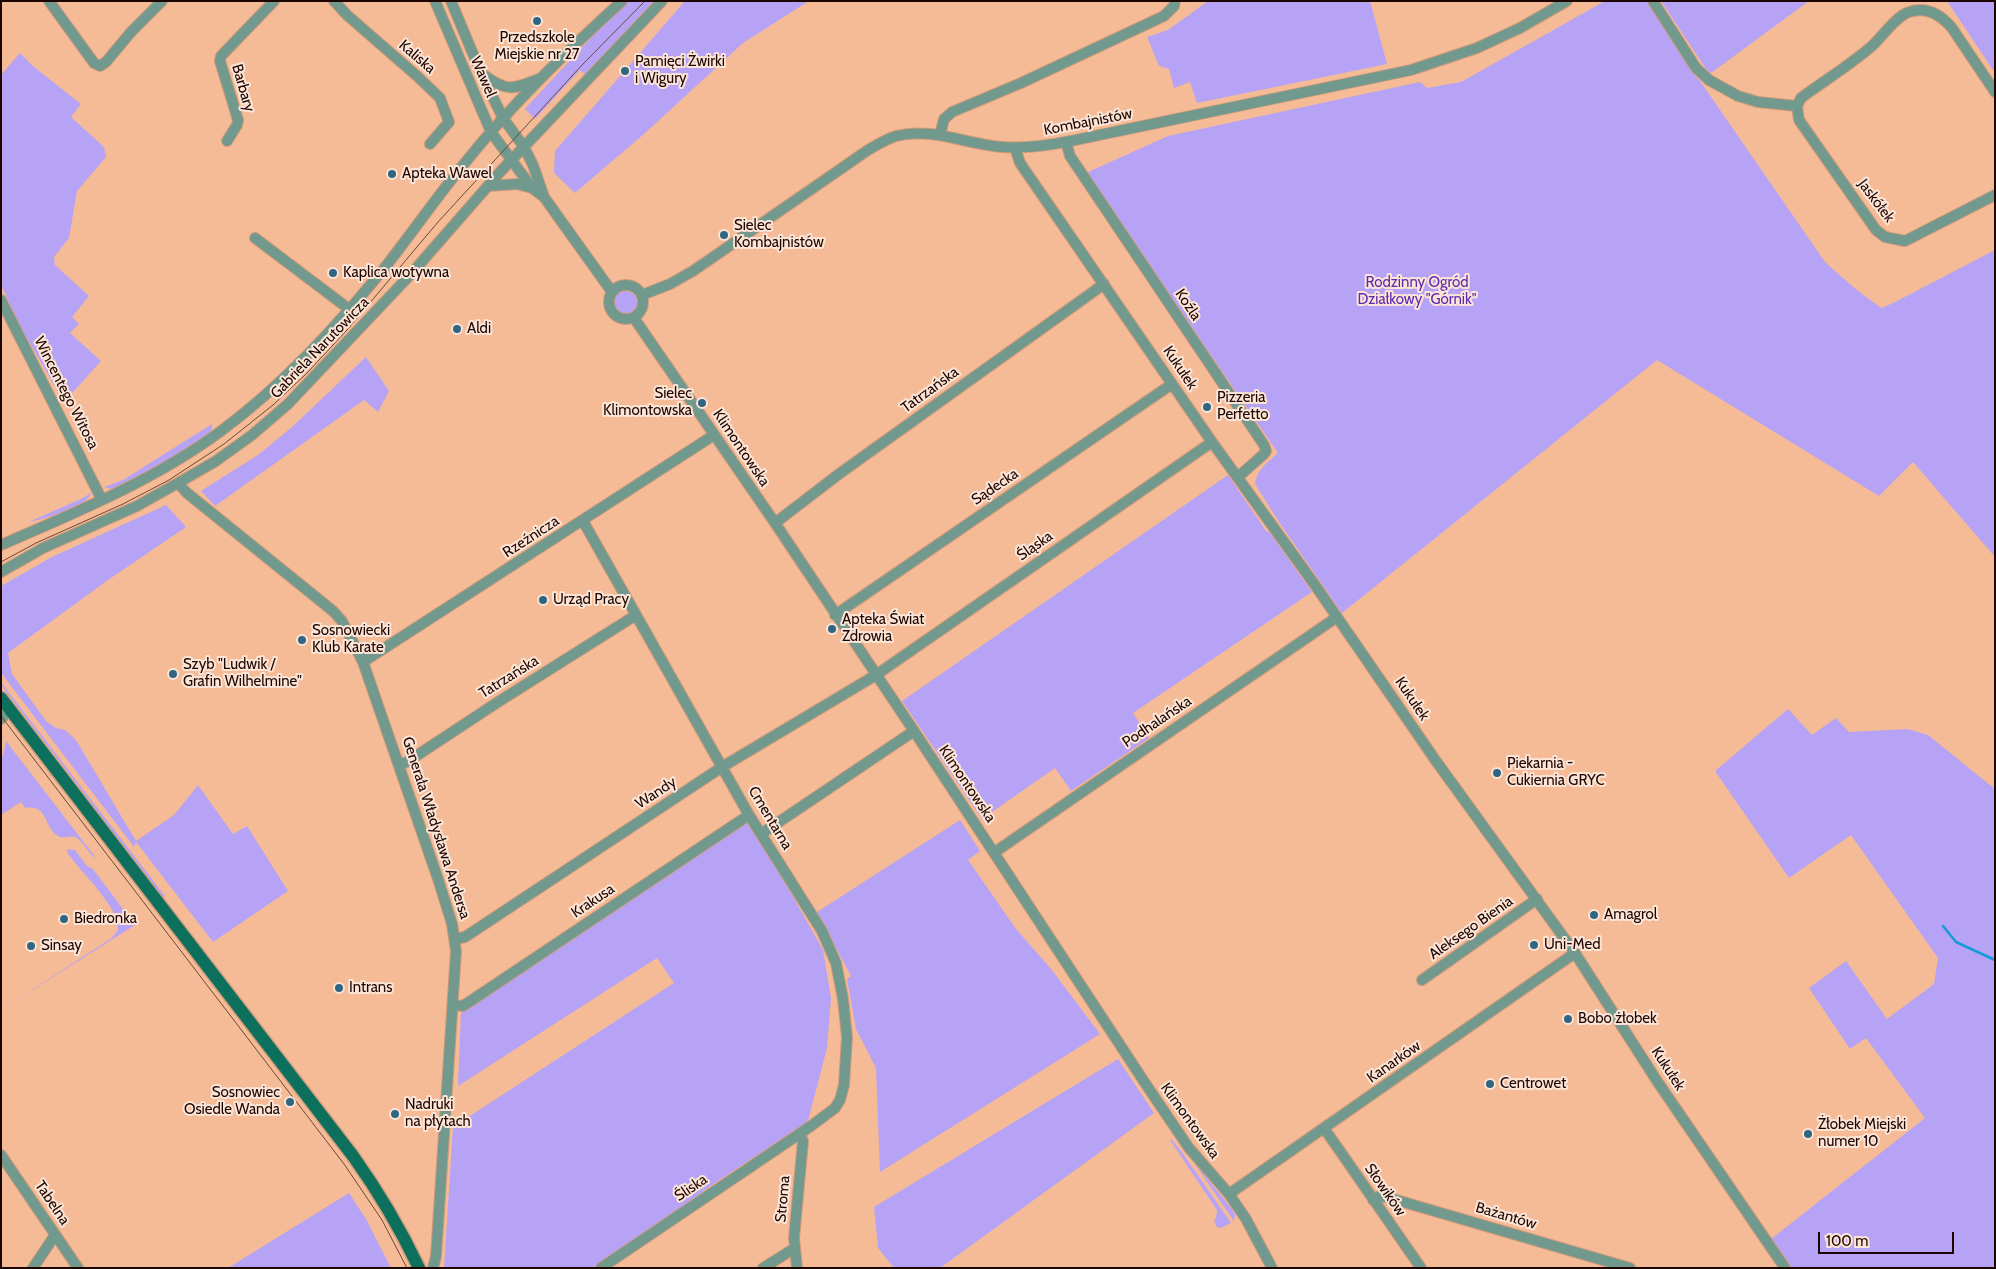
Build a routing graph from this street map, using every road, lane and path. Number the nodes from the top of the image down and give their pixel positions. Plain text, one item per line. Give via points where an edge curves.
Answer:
1 (49, 1) edge
2 (162, 1) edge
3 (274, 1) edge
4 (334, 1) edge
5 (435, 1) edge
6 (451, 1) edge
7 (622, 1) edge
8 (662, 1) edge
9 (1176, 1) edge
10 (1567, 1) edge
11 (1653, 1) edge
12 (481, 73) junction
13 (544, 76) junction
14 (1995, 92) edge
15 (1797, 106) junction
16 (503, 118) junction
17 (491, 132) junction
18 (940, 135) junction
19 (227, 141) dead end
20 (1066, 142) junction
21 (430, 144) dead end
22 (524, 147) junction
23 (1015, 148) junction
24 (511, 160) junction
25 (488, 186) junction
26 (532, 188) junction
27 (1995, 195) edge
28 (544, 197) junction
29 (255, 238) dead end
30 (1104, 284) junction
31 (612, 292) junction
32 (642, 295) junction
33 (1, 300) edge
34 (349, 309) junction
35 (634, 318) junction
36 (1172, 384) junction
37 (714, 435) junction
38 (1212, 442) junction
39 (1238, 477) junction
40 (178, 484) junction
41 (102, 500) junction
42 (584, 521) junction
43 (775, 523) junction
44 (1, 545) edge
45 (1, 572) edge
46 (636, 615) junction
47 (835, 615) junction
48 (1337, 617) junction
49 (363, 662) junction
50 (876, 675) junction
51 (1, 698) edge
52 (10, 709) junction
53 (1, 719) edge
54 (914, 731) junction
55 (399, 765) junction
56 (722, 767) junction
57 (749, 815) junction
58 (761, 834) junction
59 (994, 852) junction
60 (1537, 899) junction
61 (455, 939) junction
62 (1575, 953) junction
63 (1422, 980) dead end
64 (453, 1005) junction
65 (1324, 1128) junction
66 (799, 1134) junction
67 (1, 1155) edge
68 (1229, 1194) junction
69 (1374, 1200) junction
70 (55, 1235) junction
71 (795, 1248) junction
72 (33, 1268) edge
73 (78, 1268) edge
74 (419, 1268) edge
75 (433, 1268) edge
76 (601, 1268) edge
77 (763, 1268) edge
78 (797, 1268) edge
79 (1272, 1268) edge
80 (1421, 1268) edge
81 (1630, 1268) edge
82 (1785, 1268) edge

1 - 2 street via 94,63 100,66
3 - 19 street, Barbary via 221,56 238,120
4 - 21 street, Kaliska via 440,98 450,122
5 - 17 street, Wawel
6 - 12 street, Wawel
7 - 13 street, Gabriela Narutowicza
8 - 22 street, Gabriela Narutowicza
9 - 18 street via 1164,16 952,112 944,119
10 - 20 street, Kombajnistów via 1476,48 1411,70
11 - 15 street via 1696,68 1708,80 1758,102
12 - 13 street, Gabriela Narutowicza via 496,84 511,88
12 - 16 street, Wawel
13 - 16 street, Gabriela Narutowicza
14 - 15 street via 1944,19 1922,10 1907,12 1872,46 1801,98
15 - 27 street, Jaskółek via 1799,120 1876,230 1885,237 1905,240
16 - 17 street, Gabriela Narutowicza
16 - 22 street, Wawel
17 - 24 street, Wawel
17 - 34 street, Gabriela Narutowicza
18 - 23 street, Kombajnistów
18 - 32 street, Kombajnistów via 903,135 880,143 693,271
20 - 23 street, Kombajnistów
20 - 39 street, Koźla via 1070,156 1264,445 1264,454
22 - 24 street, Gabriela Narutowicza
22 - 28 street
23 - 30 street, Kukułek via 1020,163
24 - 25 street, Gabriela Narutowicza
24 - 26 street, Wawel
25 - 26 street via 517,184
25 - 40 street, Gabriela Narutowicza via 411,274 288,404 252,435
26 - 28 street
28 - 31 street
29 - 34 street
30 - 36 street, Kukułek
30 - 43 street, Tatrzańska
31 - 32 street via 619,286 628,285
31 - 35 street via 609,302 612,312 619,318
32 - 35 street via 642,308
33 - 41 street, Wincentego Witosa
34 - 41 street, Gabriela Narutowicza via 271,390 222,430 201,446
35 - 37 street, Klimontowska
36 - 38 street, Kukułek
36 - 47 street, Sądecka
37 - 42 street, Rzeźnicza
37 - 43 street, Klimontowska
38 - 39 street, Kukułek
38 - 50 street, Śląska
39 - 48 street, Kukułek
40 - 45 street, Gabriela Narutowicza via 43,548
40 - 49 street, Generała Władysława Andersa via 333,611 342,621
41 - 44 street, Gabriela Narutowicza
42 - 46 street, Cmentarna
42 - 49 street, Rzeźnicza
43 - 47 street, Klimontowska
46 - 55 street, Tatrzańska
46 - 56 street, Cmentarna
47 - 50 street, Klimontowska
48 - 59 street, Podhalańska
48 - 60 street, Kukułek via 1436,761
49 - 55 street, Generała Władysława Andersa
50 - 54 street, Klimontowska
50 - 56 street, Wandy
51 - 52 main road
52 - 53 street
52 - 74 main road via 371,1181
54 - 58 street
54 - 59 street, Klimontowska
55 - 61 street, Generała Władysława Andersa
56 - 57 street, Cmentarna
56 - 61 street, Wandy via 465,937
57 - 58 street, Cmentarna
57 - 64 street, Krakusa via 463,1006
58 - 66 street, Cmentarna via 822,931 836,963 843,999 847,1038 840,1100 827,1115
59 - 68 street, Klimontowska via 1189,1148
60 - 62 street, Kukułek
60 - 63 street, Aleksego Bienia
61 - 64 street, Generała Władysława Andersa
62 - 65 street, Kanarków
62 - 82 street, Kukułek via 1657,1081
64 - 75 street, Generała Władysława Andersa
65 - 68 street, Kanarków
65 - 69 street, Słowików
66 - 71 street, Stroma via 803,1141
66 - 76 street, Śliska
67 - 70 street, Tabelna
68 - 79 street, Klimontowska
69 - 80 street, Słowików
69 - 81 street, Bażantów via 1380,1196 1393,1199
70 - 72 street
70 - 73 street, Tabelna
71 - 77 street
71 - 78 street, Stroma

